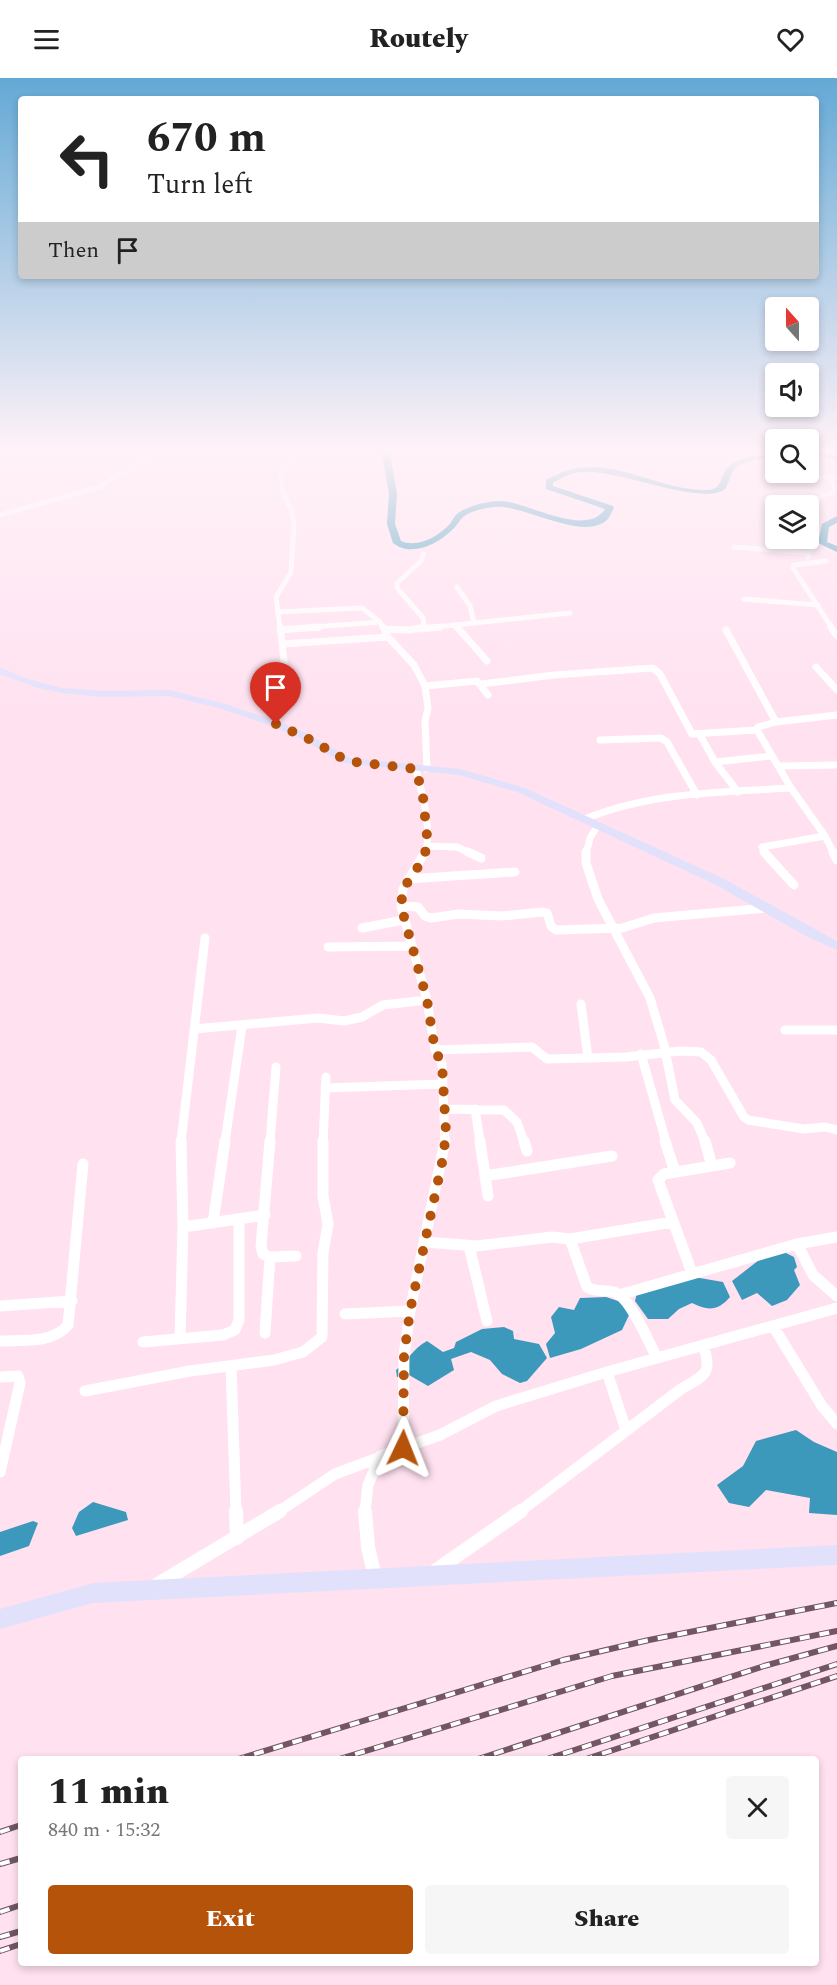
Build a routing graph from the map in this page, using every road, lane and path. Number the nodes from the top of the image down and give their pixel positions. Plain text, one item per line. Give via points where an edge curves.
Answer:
1 (293, 541) edge
2 (734, 547) dead end
3 (809, 549) edge
4 (808, 553) junction
5 (423, 554) dead end
6 (806, 561) junction
7 (826, 561) dead end
8 (457, 587) dead end
9 (744, 599) dead end
10 (818, 606) junction
11 (278, 612) junction
12 (570, 613) dead end
13 (474, 623) junction
14 (382, 625) junction
15 (455, 625) junction
16 (420, 629) junction
17 (280, 630) junction
18 (726, 630) dead end
19 (837, 636) edge
20 (388, 637) junction
21 (282, 645) junction
22 (487, 661) dead end
23 (816, 667) dead end
24 (0, 670) edge
25 (481, 684) junction
26 (424, 686) junction
27 (837, 690) edge
28 (488, 695) dead end
29 (837, 715) edge
30 (776, 722) junction
31 (276, 724) junction
32 (757, 730) junction
33 (700, 735) junction
34 (600, 740) dead end
35 (772, 756) junction
36 (715, 762) junction
37 (837, 765) edge
38 (778, 766) junction
39 (421, 769) junction
40 (791, 788) junction
41 (738, 792) junction
42 (697, 795) junction
43 (585, 819) junction
44 (598, 825) junction
45 (825, 836) junction
46 (428, 846) junction
47 (481, 858) dead end
48 (837, 860) edge
49 (515, 872) dead end
50 (408, 879) junction
51 (794, 885) dead end
52 (401, 906) junction
53 (767, 908) junction
54 (404, 920) junction
55 (362, 928) dead end
56 (611, 928) junction
57 (205, 938) dead end
58 (412, 946) junction
59 (837, 946) edge
60 (328, 947) dead end
61 (427, 1000) junction
62 (581, 1004) dead end
63 (242, 1026) junction
64 (194, 1029) junction
65 (785, 1030) dead end
66 (837, 1030) edge
67 (435, 1050) junction
68 (666, 1053) junction
69 (641, 1054) junction
70 (588, 1058) junction
71 (276, 1067) dead end
72 (443, 1084) junction
73 (446, 1109) junction
74 (476, 1109) junction
75 (837, 1130) edge
76 (527, 1151) dead end
77 (612, 1156) dead end
78 (730, 1163) dead end
79 (83, 1164) dead end
80 (711, 1166) junction
81 (675, 1172) junction
82 (485, 1176) junction
83 (488, 1196) dead end
84 (265, 1215) junction
85 (239, 1219) junction
86 (673, 1222) junction
87 (213, 1223) junction
88 (183, 1227) junction
89 (837, 1237) edge
90 (570, 1239) junction
91 (425, 1242) junction
92 (797, 1244) junction
93 (469, 1246) junction
94 (296, 1256) dead end
95 (270, 1257) junction
96 (692, 1273) junction
97 (619, 1294) junction
98 (837, 1296) edge
99 (72, 1300) junction
100 (0, 1306) edge
101 (837, 1308) edge
102 (410, 1311) junction
103 (345, 1314) dead end
104 (487, 1321) dead end
105 (773, 1326) junction
106 (265, 1333) dead end
107 (180, 1338) junction
108 (0, 1341) edge
109 (143, 1342) dead end
110 (703, 1345) junction
111 (657, 1358) junction
112 (231, 1366) junction
113 (607, 1372) junction
114 (0, 1377) edge
115 (85, 1391) dead end
116 (837, 1424) edge
117 (626, 1430) junction
118 (403, 1448) junction
119 (378, 1458) junction
120 (0, 1472) edge
121 (237, 1538) junction
122 (837, 1555) edge
123 (430, 1575) junction
124 (375, 1578) junction
125 (146, 1592) junction
126 (0, 1619) edge

1 - 11 street via 293,564 277,592
2 - 4 street
3 - 4 street
4 - 6 street
5 - 16 street via 421,561 398,583 399,590 423,618 424,627
6 - 7 street
6 - 10 street via 793,568
8 - 13 street via 470,606
9 - 10 street
10 - 19 street
11 - 14 street via 362,608
11 - 17 street
12 - 13 street
13 - 15 street
14 - 16 street
14 - 17 street
14 - 20 street
15 - 16 street
15 - 22 street
17 - 21 street
18 - 30 street
20 - 21 street
20 - 26 street via 414,665
21 - 31 street via 286,673
23 - 27 street
24 - 31 street via 56,691 186,696
25 - 26 street via 471,681
25 - 28 street
25 - 33 street via 653,668 660,674 688,729
26 - 39 street via 428,708
29 - 30 street
30 - 32 street
31 - 39 street via 347,761
32 - 33 street
32 - 35 street
33 - 36 street
34 - 42 street via 661,738
35 - 36 street
35 - 38 street
36 - 41 street
37 - 38 street
38 - 40 street
39 - 43 street via 490,779
39 - 46 street
40 - 41 street
40 - 45 street
41 - 42 street
42 - 43 street via 626,803
43 - 44 street
44 - 53 street
44 - 56 street via 592,832 586,860
45 - 48 street
45 - 51 street via 762,847
46 - 47 street via 456,847
46 - 50 street
49 - 50 street
50 - 52 street
52 - 54 street
52 - 56 street via 418,907 431,918 543,912 556,930
53 - 56 street via 654,918
53 - 59 street
54 - 55 street
54 - 58 street
56 - 68 street via 650,998
57 - 64 street
58 - 60 street
58 - 61 street
61 - 63 street via 383,1005 362,1017 344,1020 318,1018
61 - 67 street
62 - 70 street
63 - 64 street
63 - 87 street
64 - 88 street via 180,1150
65 - 66 street
67 - 70 street via 532,1047 545,1059
67 - 72 street via 442,1064
68 - 69 street
68 - 75 street via 690,1051 708,1056 750,1122
68 - 80 street via 674,1098 682,1111 696,1121
69 - 70 street
69 - 81 street
71 - 84 street
72 - 73 street
72 - 112 street via 326,1082 324,1196 328,1224 323,1253 322,1337 303,1352
73 - 74 street
73 - 91 street via 443,1158
74 - 76 street via 511,1113
74 - 82 street
77 - 82 street
78 - 80 street
79 - 99 street
80 - 81 street
81 - 86 street via 658,1180
82 - 83 street
84 - 85 street
84 - 95 street via 261,1246 262,1254
85 - 87 street
85 - 107 street via 239,1320 235,1330 223,1335
86 - 90 street
86 - 96 street
87 - 88 street
88 - 107 street
89 - 92 street
90 - 93 street via 552,1237
90 - 97 street via 587,1287
91 - 93 street
91 - 102 street
92 - 96 street
92 - 98 street via 813,1275
93 - 104 street
94 - 95 street
95 - 106 street
96 - 97 street
97 - 111 street via 626,1298
99 - 100 street
99 - 108 street via 63,1332 36,1339
101 - 105 street
102 - 103 street
102 - 118 street via 404,1356
105 - 110 street
105 - 116 street
107 - 109 street
110 - 111 street
110 - 117 street via 710,1363 705,1374
111 - 113 street
112 - 115 street
112 - 121 street
113 - 117 street
113 - 118 street via 496,1406 440,1435
114 - 120 street via 18,1376 20,1383
117 - 123 street
118 - 119 street
119 - 121 street via 337,1474
119 - 124 street via 363,1513
121 - 125 street
122 - 123 street
123 - 124 street
124 - 125 street
125 - 126 street via 93,1593

